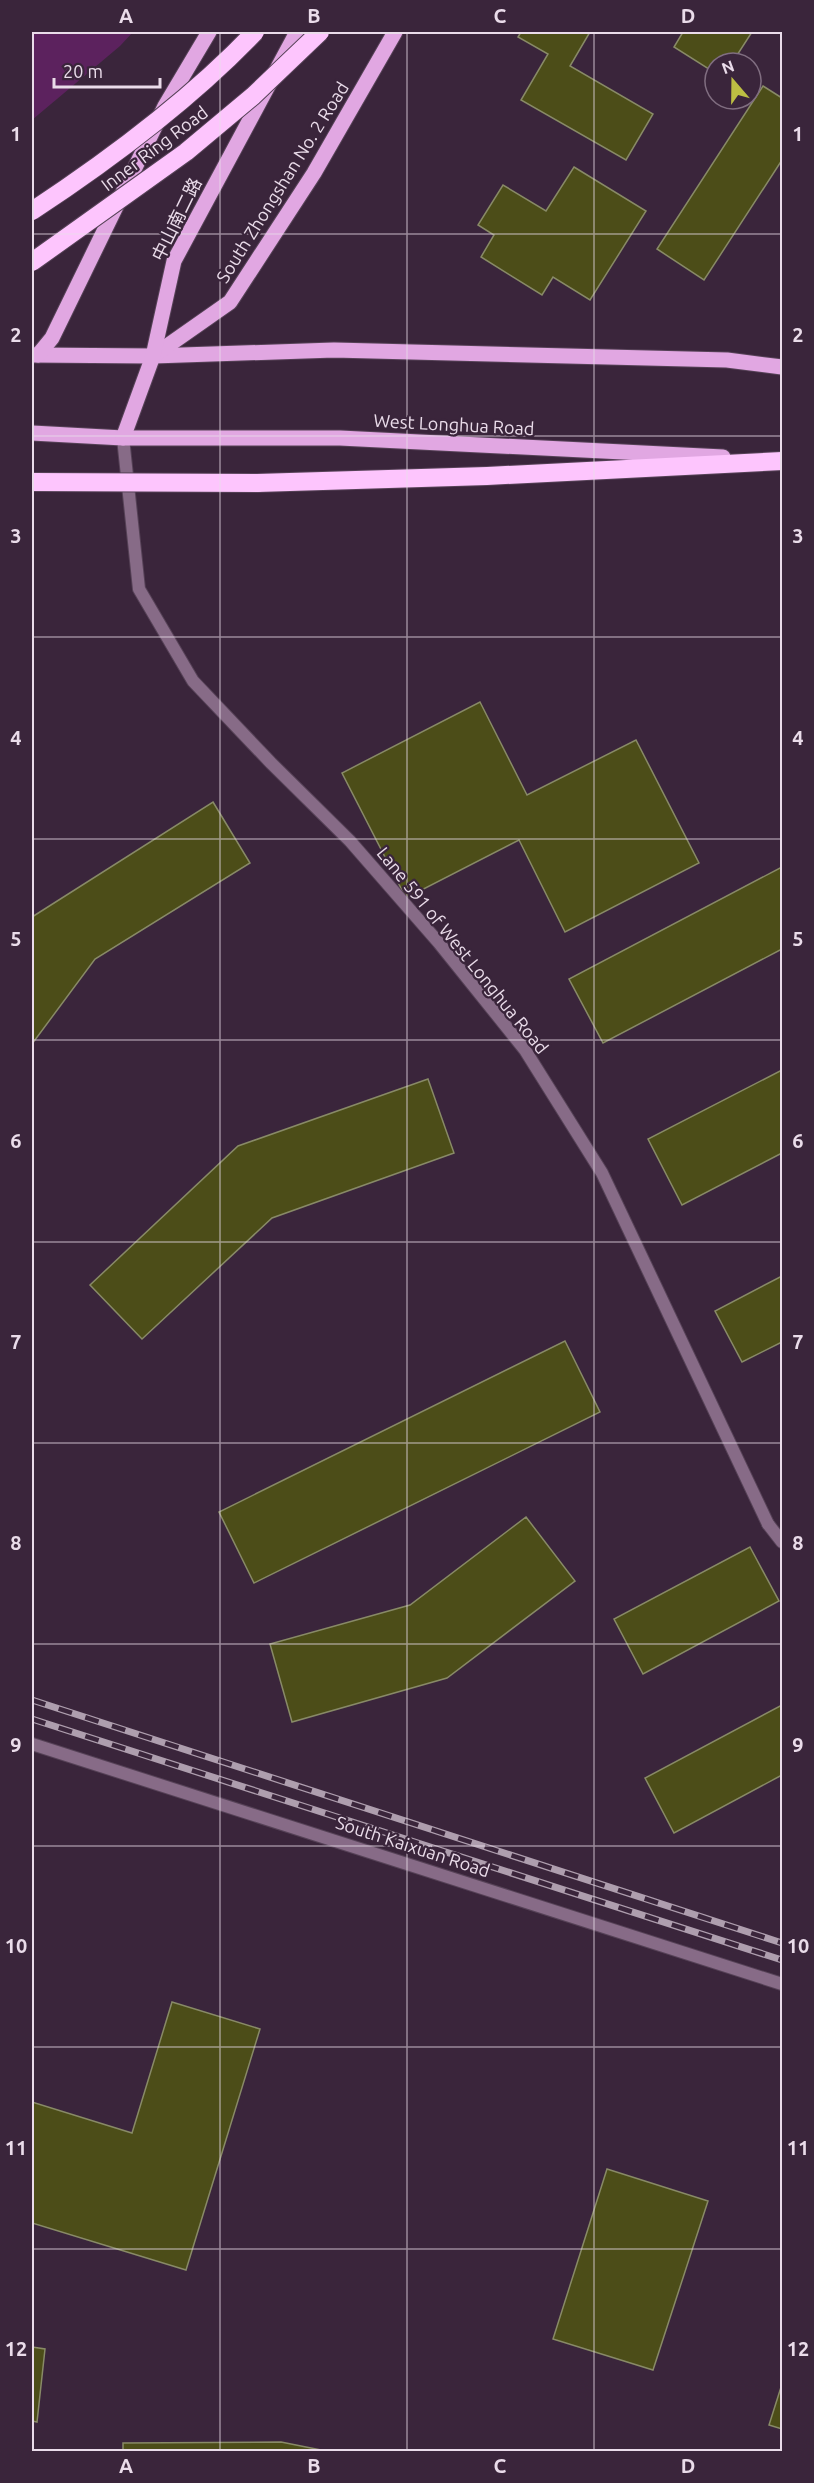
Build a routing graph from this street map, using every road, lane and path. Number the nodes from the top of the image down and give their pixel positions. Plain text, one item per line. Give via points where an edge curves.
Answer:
1 (209, 32) edge
2 (255, 32) edge
3 (297, 32) edge
4 (320, 32) edge
5 (395, 32) edge
6 (32, 211) edge
7 (32, 262) edge
8 (35, 355) edge
9 (153, 356) junction
10 (783, 367) edge
11 (32, 433) edge
12 (123, 438) junction
13 (783, 461) edge
14 (32, 482) edge
15 (783, 1542) edge
16 (32, 1744) edge
17 (783, 1984) edge

1 - 8 main road via 165,106 52,338
2 - 6 highway, Inner Ring Road, bridge via 161,117
3 - 9 main road, 中山南二路 via 174,261
4 - 7 highway, Inner Ring Road, bridge via 186,152
5 - 9 main road, South Zhongshan No. 2 Road via 314,173 230,302
8 - 9 main road
9 - 10 main road via 334,350 727,360
9 - 12 main road
11 - 12 main road
12 - 13 main road, West Longhua Road via 340,438
12 - 15 street, Lane 591 of West Longhua Road via 140,589 193,681 350,841 525,1050 602,1173 768,1524
13 - 14 highway, bridge via 376,481
16 - 17 street, South Kaixuan Road

